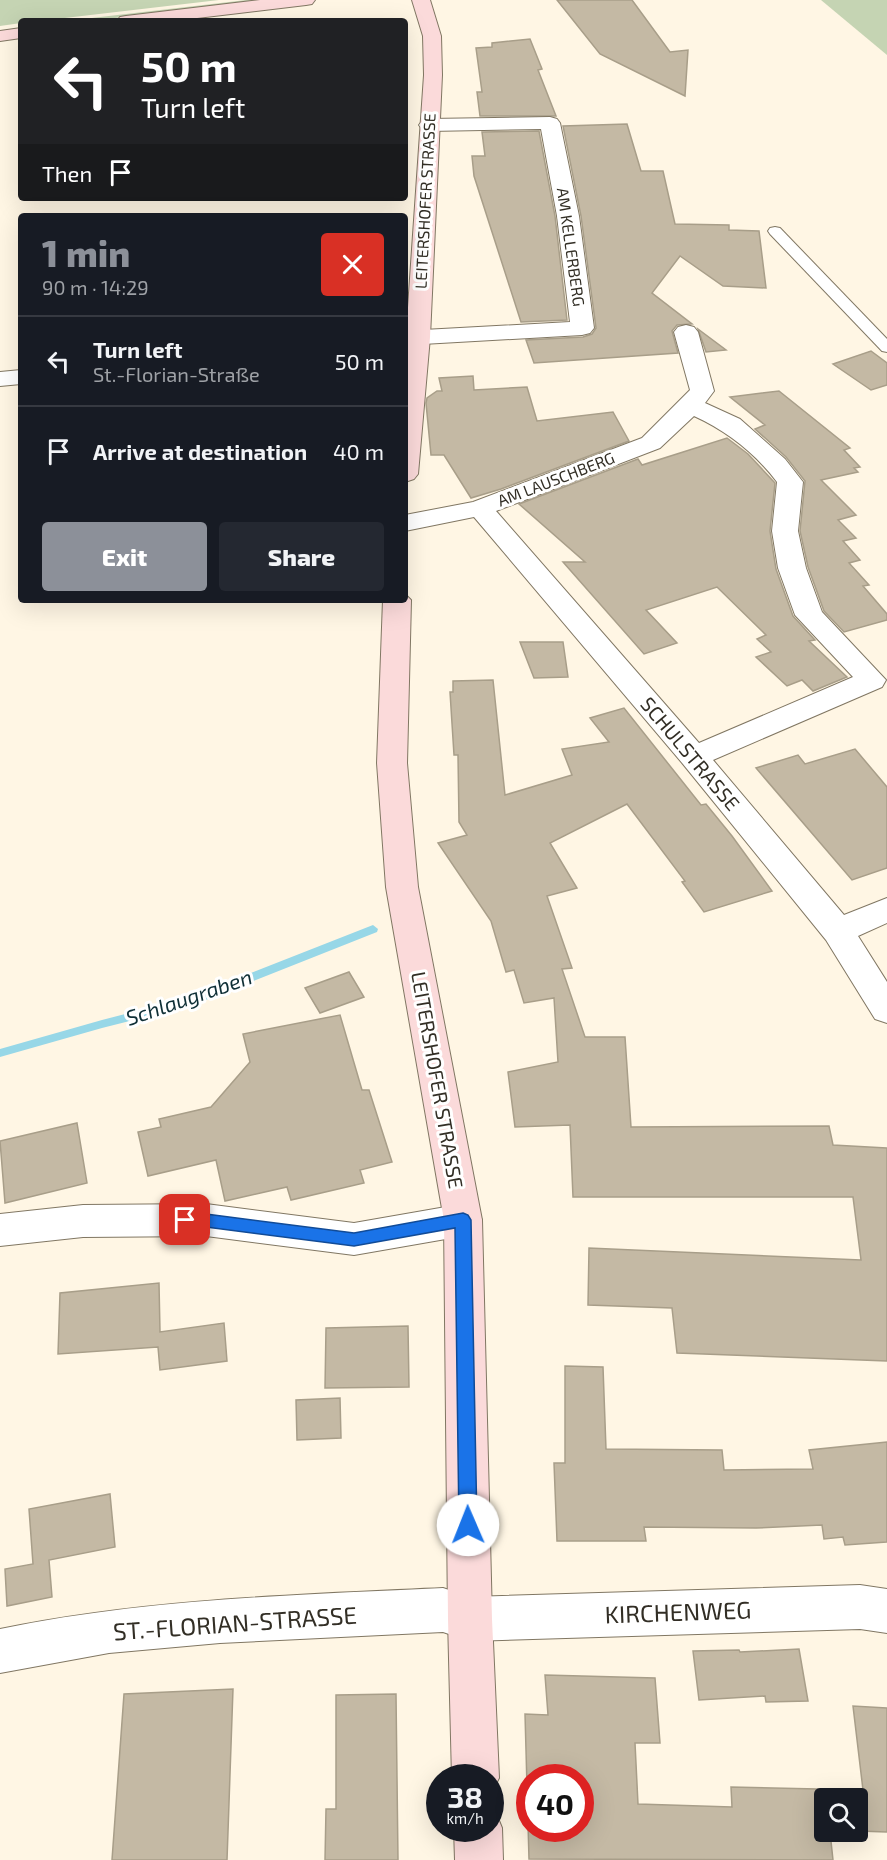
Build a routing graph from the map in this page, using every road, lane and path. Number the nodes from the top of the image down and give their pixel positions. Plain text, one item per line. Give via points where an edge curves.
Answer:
1 (306, 0) edge
2 (421, 0) edge
3 (152, 18) edge
4 (18, 33) edge
5 (0, 36) edge
6 (429, 124) junction
7 (776, 231) dead end
8 (686, 332) dead end
9 (411, 337) edge
10 (887, 348) edge
11 (18, 377) edge
12 (0, 379) edge
13 (691, 405) junction
14 (408, 406) edge
15 (480, 508) junction
16 (408, 522) edge
17 (397, 603) edge
18 (880, 675) edge
19 (694, 757) junction
20 (887, 910) edge
21 (838, 931) junction
22 (887, 1010) edge
23 (463, 1220) junction
24 (0, 1230) edge
25 (887, 1611) edge
26 (470, 1619) junction
27 (0, 1651) edge
28 (475, 1764) edge
29 (478, 1842) edge
30 (479, 1860) edge

1 - 3 street
2 - 6 street, LEITERSHOFER STRASSE via 432,36
4 - 5 street
6 - 9 street, LEITERSHOFER STRASSE
6 - 9 street, AM KELLERBERG via 550,123 568,216 582,328
7 - 10 lane
8 - 13 street, AM LAUSCHBERG via 702,390
9 - 14 street, LEITERSHOFER STRASSE
11 - 12 street
13 - 15 street, AM LAUSCHBERG via 651,443
13 - 18 street via 731,424 776,464 790,482 785,531 792,568 809,615
15 - 16 street, AM LAUSCHBERG
15 - 19 street, SCHULSTRASSE
17 - 23 street, LEITERSHOFER STRASSE via 392,763 402,887
18 - 19 street
19 - 21 street, SCHULSTRASSE
20 - 21 street
21 - 22 street, SCHULSTRASSE
23 - 24 street via 354,1239 206,1220 83,1221
23 - 26 street, LEITERSHOFER STRASSE
25 - 26 street, KIRCHENWEG via 860,1607
26 - 27 street, ST.-FLORIAN-STRASSE via 443,1610 185,1623
26 - 28 street, LEITERSHOFER STRASSE
29 - 30 street

